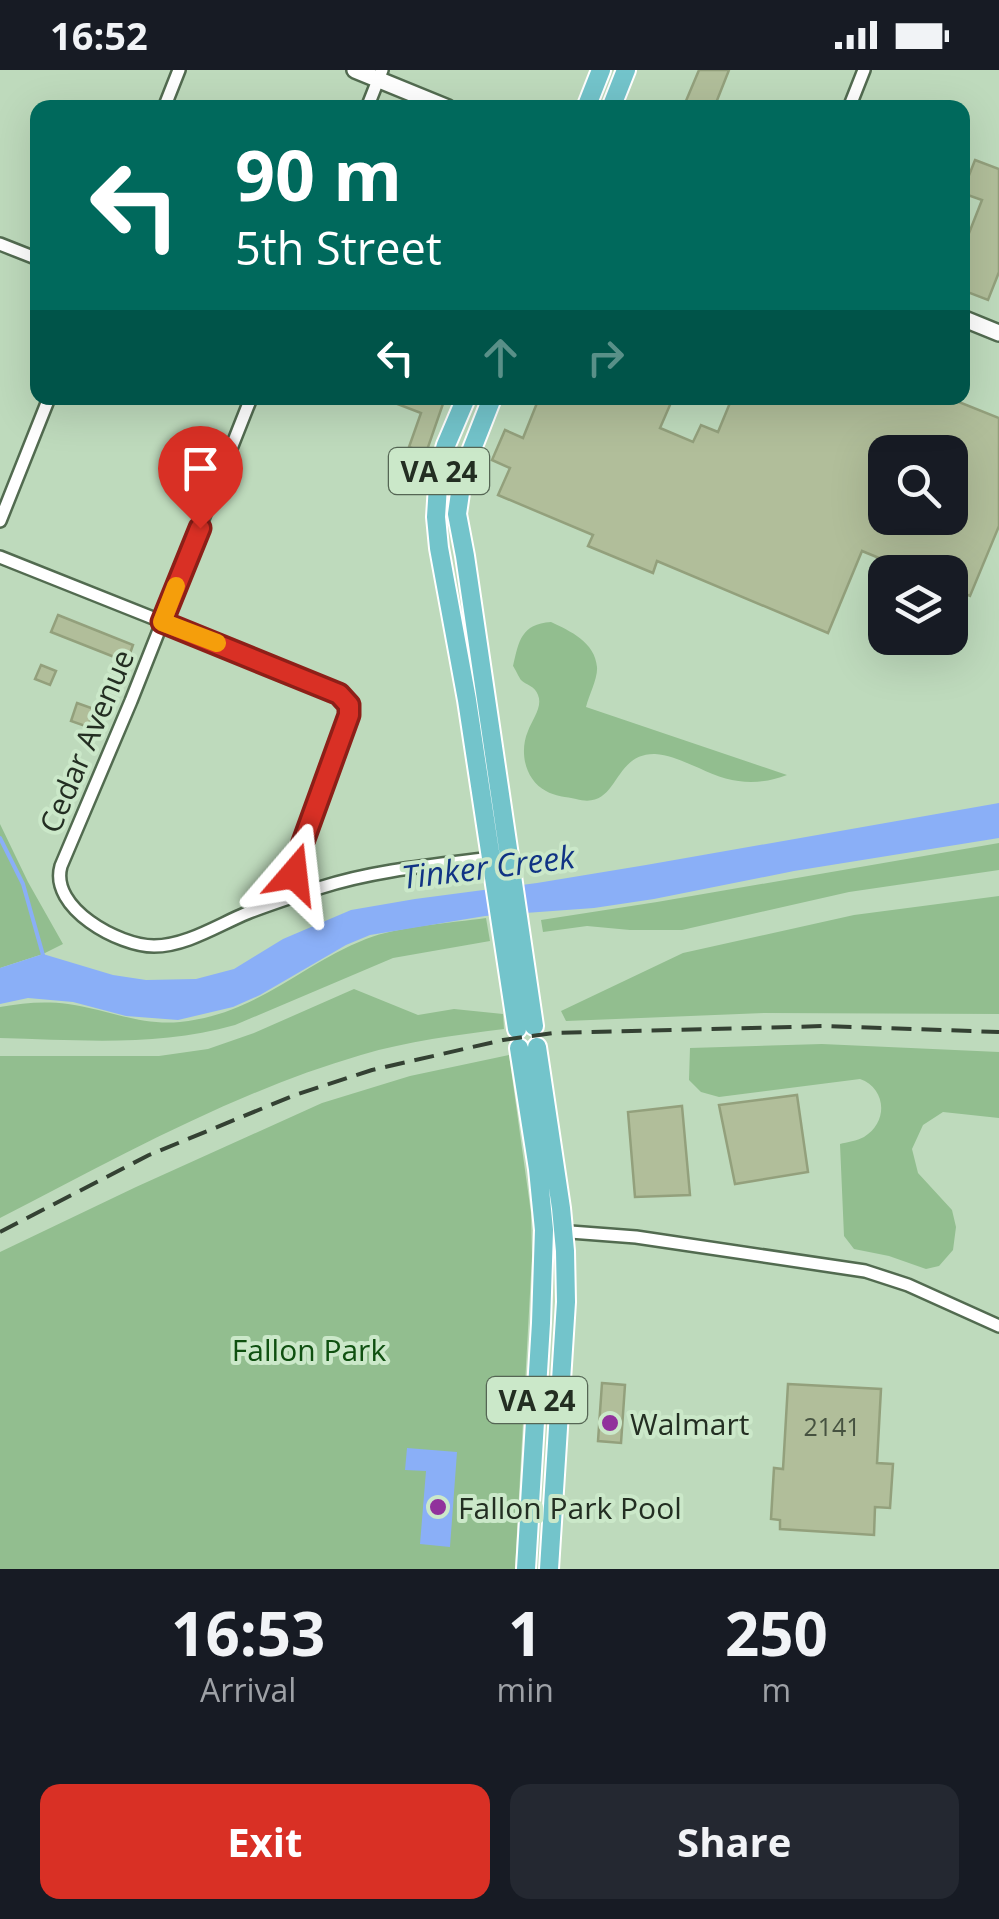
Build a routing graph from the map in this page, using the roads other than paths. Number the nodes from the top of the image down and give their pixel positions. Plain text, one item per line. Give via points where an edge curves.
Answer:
1 (179, 70) edge
2 (355, 70) edge
3 (601, 70) edge
4 (626, 70) edge
5 (864, 70) edge
6 (380, 75) edge
7 (167, 100) edge
8 (370, 100) edge
9 (432, 100) edge
10 (589, 100) edge
11 (614, 100) edge
12 (852, 100) edge
13 (0, 244) edge
14 (30, 256) edge
15 (970, 321) edge
16 (999, 333) edge
17 (46, 405) edge
18 (248, 405) edge
19 (463, 405) edge
20 (489, 405) edge
21 (0, 522) edge
22 (0, 557) edge
23 (162, 622) junction
24 (498, 866) junction
25 (296, 896) junction
26 (527, 1038) junction
27 (544, 1230) junction
28 (564, 1230) junction
29 (999, 1326) edge
30 (526, 1569) edge
31 (549, 1569) edge

1 - 7 street
2 - 6 street
3 - 10 main road
4 - 11 main road
5 - 12 street
6 - 8 street
6 - 9 street
13 - 14 street
15 - 16 street
17 - 21 street
18 - 23 street, Cedar Avenue
19 - 24 main road, VA 24 via 446,445 436,517
20 - 24 main road, VA 24 via 468,457 457,514
22 - 23 street
23 - 25 street via 260,660 349,705 295,864
23 - 25 street, Cedar Avenue via 59,882 99,929 152,946
24 - 25 street via 404,869
24 - 26 main road, VA 24
26 - 27 main road, VA 24
26 - 28 main road, VA 24
27 - 28 street
27 - 30 main road, VA 24
28 - 29 street via 865,1271
28 - 31 main road, VA 24 via 566,1302

